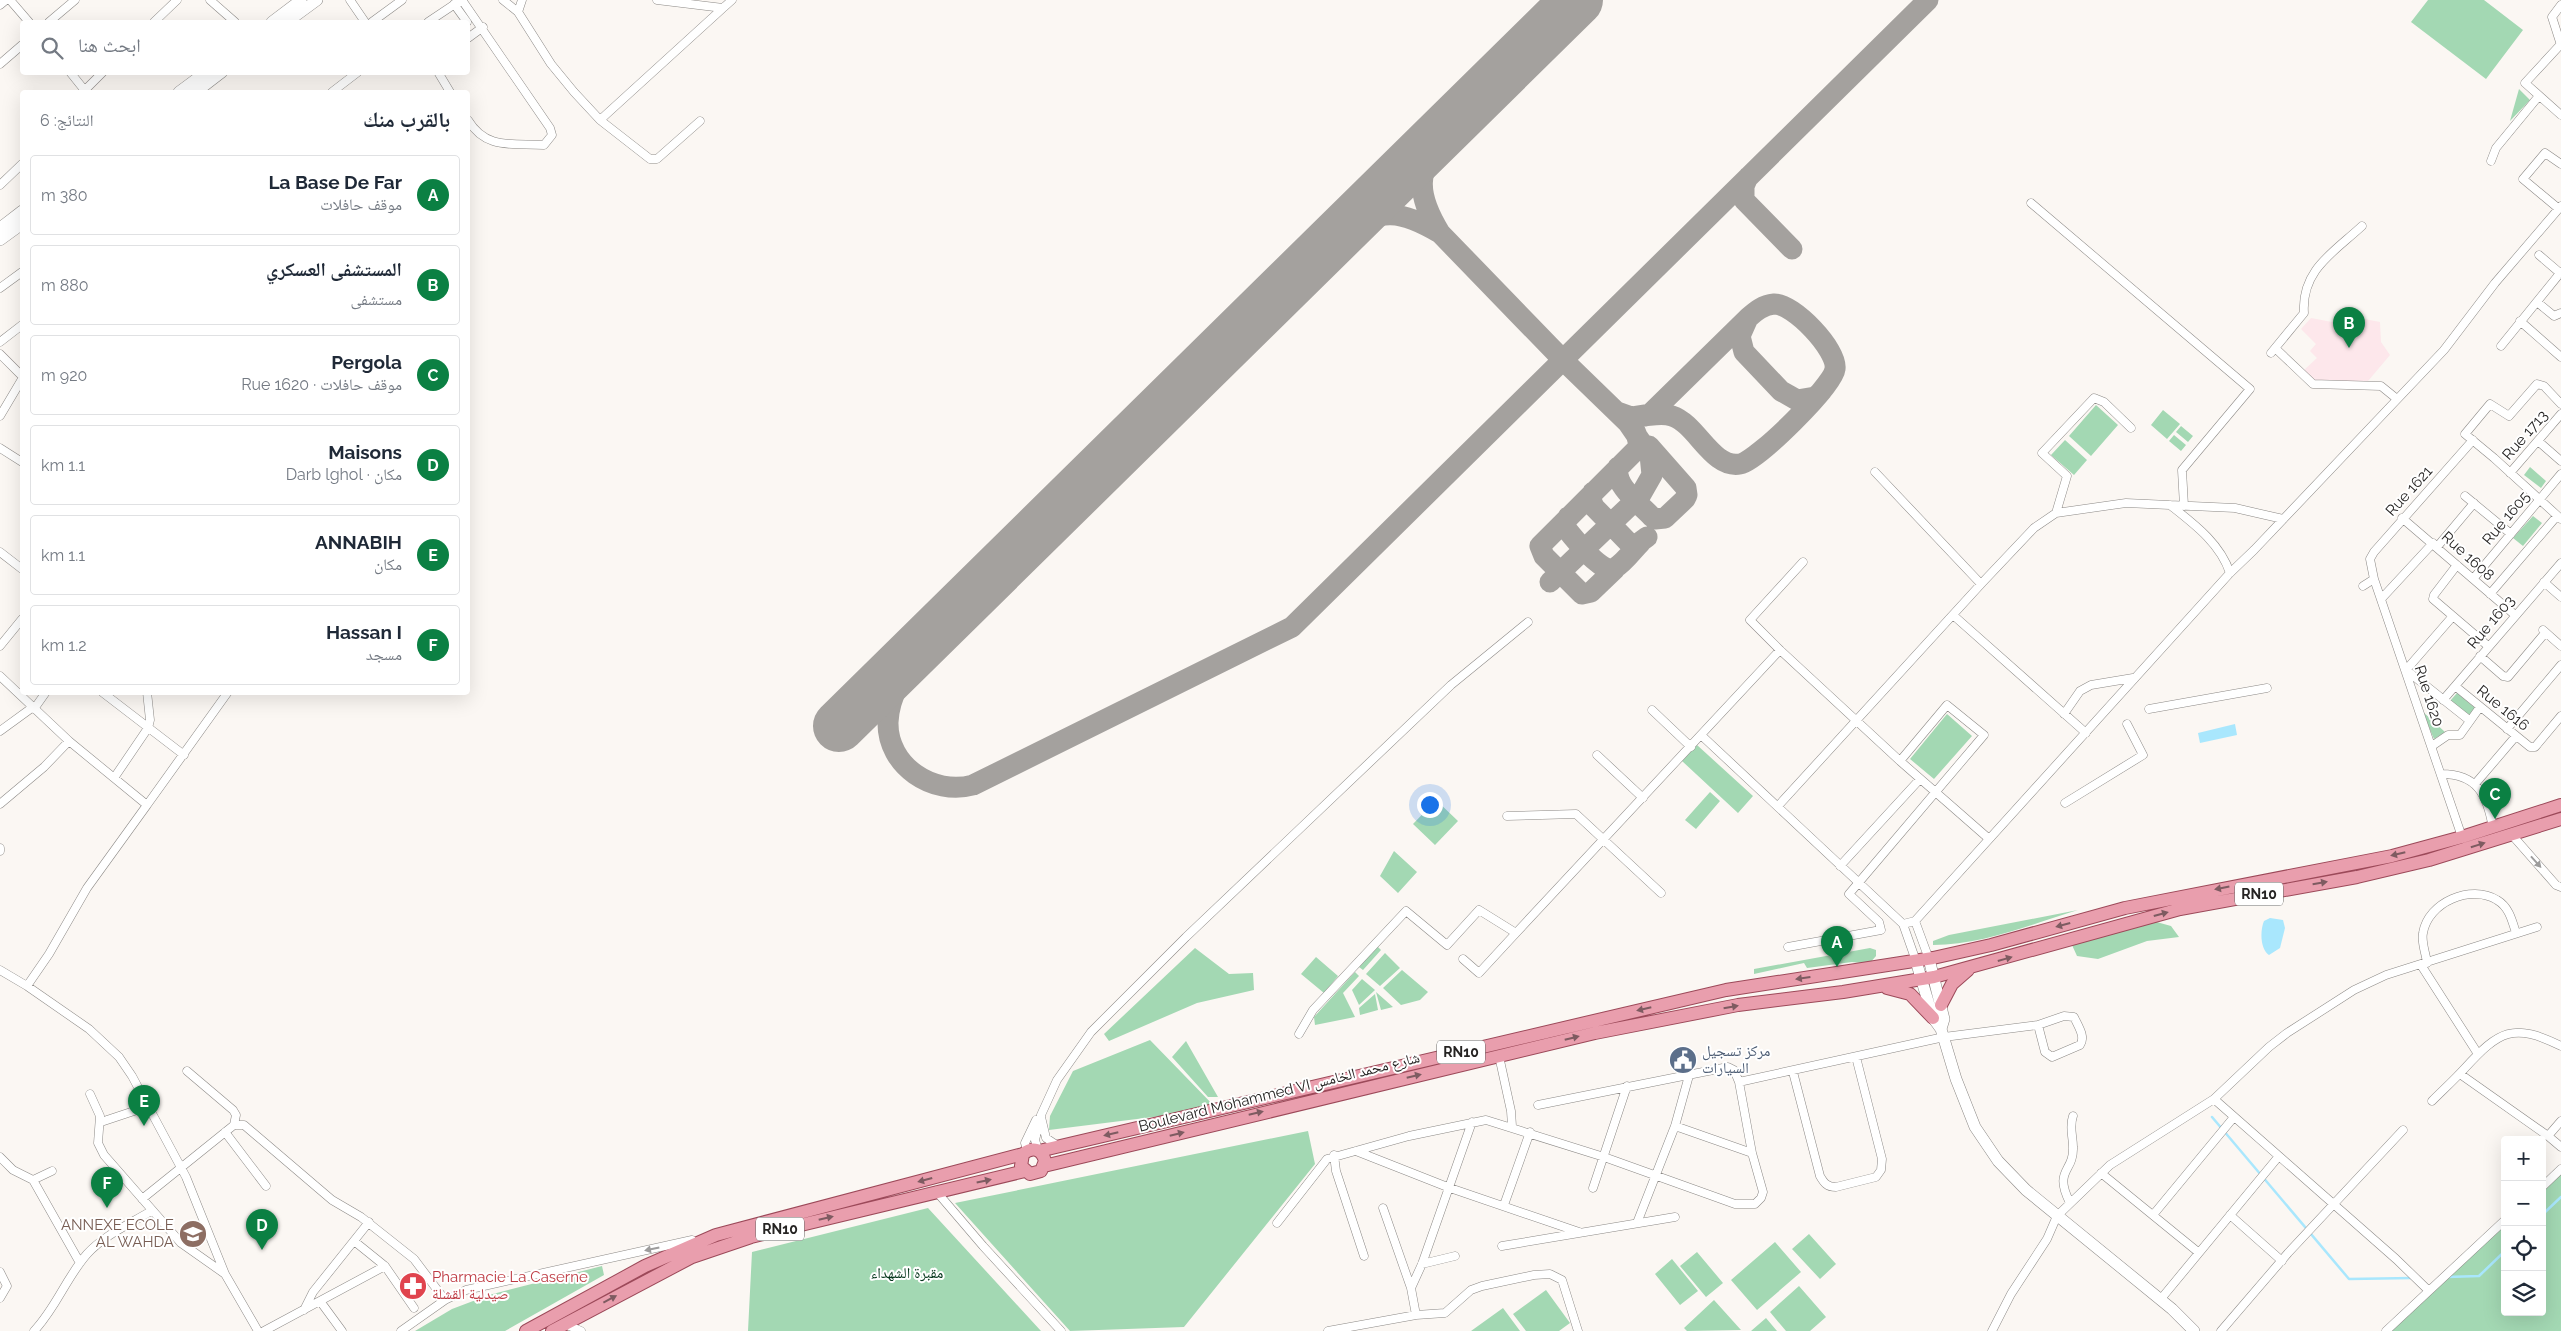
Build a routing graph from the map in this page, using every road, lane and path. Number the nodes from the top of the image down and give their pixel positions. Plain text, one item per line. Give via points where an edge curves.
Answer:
1 (6, 0) edge
2 (10, 0) edge
3 (75, 0) edge
4 (177, 0) edge
5 (210, 0) edge
6 (300, 0) edge
7 (317, 0) edge
8 (350, 0) edge
9 (402, 0) edge
10 (503, 0) edge
11 (522, 0) edge
12 (657, 0) edge
13 (732, 0) edge
14 (459, 1) edge
15 (0, 5) edge
16 (2561, 5) edge
17 (723, 8) junction
18 (518, 12) junction
19 (27, 20) edge
20 (51, 20) edge
21 (156, 20) edge
22 (233, 20) edge
23 (275, 20) edge
24 (291, 20) edge
25 (364, 20) edge
26 (375, 20) edge
27 (431, 20) edge
28 (466, 20) edge
29 (470, 27) edge
30 (483, 27) junction
31 (475, 33) junction
32 (470, 37) edge
33 (2561, 45) edge
34 (20, 47) edge
35 (0, 64) edge
36 (73, 75) edge
37 (100, 75) edge
38 (202, 75) edge
39 (218, 75) edge
40 (354, 75) edge
41 (440, 75) edge
42 (85, 90) edge
43 (87, 90) edge
44 (182, 90) edge
45 (199, 90) edge
46 (335, 90) edge
47 (449, 90) edge
48 (2538, 97) junction
49 (2561, 115) edge
50 (600, 120) junction
51 (700, 121) dead end
52 (470, 123) edge
53 (2491, 161) dead end
54 (2561, 164) edge
55 (20, 166) edge
56 (0, 185) edge
57 (2032, 203) dead end
58 (2560, 207) edge
59 (20, 212) edge
60 (20, 225) edge
61 (2362, 226) dead end
62 (1, 235) edge
63 (2539, 255) dead end
64 (2561, 272) edge
65 (20, 273) edge
66 (0, 288) edge
67 (2536, 302) junction
68 (2561, 313) edge
69 (2520, 322) junction
70 (20, 327) edge
71 (0, 342) edge
72 (2501, 346) dead end
73 (0, 354) edge
74 (2561, 357) edge
75 (20, 376) edge
76 (20, 381) edge
77 (2397, 399) junction
78 (2561, 404) edge
79 (2561, 414) edge
80 (0, 416) edge
81 (2131, 428) dead end
82 (2473, 440) junction
83 (2538, 441) junction
84 (0, 448) edge
85 (2561, 460) edge
86 (20, 461) edge
87 (1874, 472) dead end
88 (2510, 473) junction
89 (2561, 474) edge
90 (2466, 496) dead end
91 (2539, 500) junction
92 (2474, 503) junction
93 (2170, 505) junction
94 (2184, 506) junction
95 (2056, 513) junction
96 (2402, 518) junction
97 (2559, 518) edge
98 (2283, 519) junction
99 (2511, 534) junction
100 (2435, 545) junction
101 (0, 552) edge
102 (1803, 562) dead end
103 (2370, 563) joint
104 (2561, 563) edge
105 (2458, 565) junction
106 (20, 567) edge
107 (2230, 573) junction
108 (2374, 579) junction
109 (2473, 579) junction
110 (2544, 582) junction
111 (1981, 584) junction
112 (2363, 586) dead end
113 (2490, 594) junction
114 (2561, 597) edge
115 (2382, 598) junction
116 (1953, 615) junction
117 (2515, 615) junction
118 (2453, 616) junction
119 (1528, 622) dead end
120 (20, 624) edge
121 (0, 646) edge
122 (2488, 646) junction
123 (2561, 646) edge
124 (1780, 650) junction
125 (2480, 656) junction
126 (2560, 669) edge
127 (2406, 670) junction
128 (0, 676) edge
129 (2133, 678) junction
130 (2455, 686) junction
131 (2268, 688) dead end
132 (44, 695) edge
133 (106, 695) edge
134 (147, 695) edge
135 (226, 695) edge
136 (2443, 700) junction
137 (2480, 707) junction
138 (33, 708) junction
139 (2149, 709) dead end
140 (1652, 710) dead end
141 (2064, 714) junction
142 (2561, 716) edge
143 (2469, 720) junction
144 (1856, 721) junction
145 (2127, 724) dead end
146 (148, 728) junction
147 (2507, 729) junction
148 (0, 731) edge
149 (2086, 734) junction
150 (1702, 735) junction
151 (2516, 736) junction
152 (69, 741) junction
153 (2432, 746) junction
154 (1691, 747) junction
155 (184, 755) junction
156 (1597, 755) dead end
157 (1900, 761) junction
158 (2441, 774) junction
159 (114, 778) junction
160 (1920, 779) junction
161 (2475, 784) junction
162 (1936, 792) junction
163 (1643, 798) junction
164 (2065, 803) dead end
165 (0, 804) edge
166 (146, 805) junction
167 (1778, 806) junction
168 (2561, 806) edge
169 (1507, 816) dead end
170 (2561, 819) edge
171 (2493, 828) junction
172 (2512, 835) junction
173 (1988, 838) junction
174 (2462, 838) junction
175 (1606, 839) junction
176 (2428, 854) junction
177 (1840, 866) junction
178 (1857, 882) junction
179 (2561, 887) edge
180 (1661, 893) dead end
181 (1915, 921) junction
182 (1903, 924) junction
183 (2536, 927) dead end
184 (1516, 933) junction
185 (2516, 933) junction
186 (1788, 946) dead end
187 (1463, 959) dead end
188 (1922, 960) junction
189 (2424, 964) junction
190 (1969, 968) junction
191 (0, 970) edge
192 (1928, 978) junction
193 (27, 986) junction
194 (1880, 986) junction
195 (1941, 1005) junction
196 (1933, 1018) junction
197 (2038, 1025) junction
198 (1943, 1033) junction
199 (1299, 1034) dead end
200 (2561, 1046) edge
201 (2478, 1054) junction
202 (1499, 1056) junction
203 (1856, 1057) junction
204 (187, 1071) dead end
205 (1690, 1072) junction
206 (1793, 1072) junction
207 (2460, 1074) junction
208 (1739, 1082) junction
209 (1628, 1086) junction
210 (90, 1094) dead end
211 (2214, 1099) junction
212 (2432, 1101) dead end
213 (1538, 1104) dead end
214 (149, 1106) junction
215 (1041, 1115) junction
216 (2073, 1116) dead end
217 (2234, 1117) junction
218 (2561, 1121) edge
219 (101, 1122) junction
220 (1472, 1122) junction
221 (234, 1125) junction
222 (1512, 1126) junction
223 (1675, 1126) junction
224 (2403, 1130) dead end
225 (225, 1132) junction
226 (1530, 1132) junction
227 (2548, 1136) junction
228 (1058, 1146) junction
229 (2561, 1147) edge
230 (1032, 1151) junction
231 (1356, 1151) junction
232 (1752, 1153) junction
233 (1334, 1155) junction
234 (2279, 1156) junction
235 (0, 1157) edge
236 (1604, 1157) junction
237 (1044, 1166) junction
238 (181, 1167) junction
239 (2561, 1170) edge
240 (52, 1171) dead end
241 (1024, 1171) junction
242 (2101, 1173) junction
243 (1657, 1176) junction
244 (33, 1180) junction
245 (2546, 1183) edge
246 (266, 1186) dead end
247 (1450, 1188) junction
248 (1593, 1188) dead end
249 (936, 1191) junction
250 (142, 1199) junction
251 (2070, 1203) junction
252 (1504, 1205) junction
253 (2334, 1205) junction
254 (1383, 1208) dead end
255 (151, 1211) junction
256 (2153, 1215) junction
257 (2230, 1215) junction
258 (1675, 1216) dead end
259 (2057, 1216) junction
260 (369, 1222) junction
261 (1637, 1223) junction
262 (1277, 1224) dead end
263 (2501, 1224) edge
264 (1579, 1232) junction
265 (716, 1235) junction
266 (354, 1241) junction
267 (1502, 1246) dead end
268 (2198, 1252) junction
269 (1364, 1256) dead end
270 (1455, 1256) dead end
271 (2282, 1261) junction
272 (80, 1262) junction
273 (1422, 1264) junction
274 (385, 1266) junction
275 (0, 1272) edge
276 (225, 1274) junction
277 (1411, 1288) junction
278 (2428, 1290) junction
279 (0, 1298) edge
280 (444, 1300) junction
281 (2160, 1300) junction
282 (320, 1301) junction
283 (414, 1308) dead end
284 (304, 1310) junction
285 (1416, 1315) junction
286 (565, 1324) junction
287 (34, 1331) edge
288 (258, 1331) edge
289 (264, 1331) edge
290 (342, 1331) edge
291 (401, 1331) edge
292 (526, 1331) edge
293 (552, 1331) edge
294 (581, 1331) edge
295 (1061, 1331) edge
296 (1328, 1331) edge
297 (1578, 1331) edge
298 (1992, 1331) edge
299 (2194, 1331) edge
300 (2221, 1331) edge
301 (2386, 1331) edge

1 - 15 street
2 - 19 street
3 - 20 street
4 - 21 street
5 - 22 street
6 - 23 street
7 - 24 street
8 - 25 street
9 - 26 street
10 - 18 street
11 - 18 street
12 - 17 street
13 - 17 street
14 - 27 street
14 - 28 street
14 - 30 street
16 - 33 street via 2552,17
17 - 50 street
18 - 50 street via 551,64
29 - 31 street
30 - 31 street
30 - 52 street via 552,135 544,145 493,142 477,134
31 - 32 street
33 - 48 street via 2526,81
34 - 35 street
36 - 42 street
37 - 43 street
38 - 44 street
39 - 45 street
40 - 46 street
41 - 47 street
48 - 49 street
48 - 53 street via 2496,148
50 - 51 street via 653,159
54 - 58 street via 2545,152 2523,179
55 - 56 street
57 - 94 street via 2250,389 2182,470
58 - 77 street via 2444,350
59 - 62 street
60 - 62 street
61 - 77 street via 2314,270 2303,299 2304,313 2273,350 2313,384 2381,386
63 - 64 street
64 - 67 street
65 - 66 street
67 - 68 street via 2554,316
67 - 69 street
69 - 72 street
69 - 74 street
70 - 71 street
73 - 75 street
76 - 80 street
77 - 98 street
78 - 82 street via 2544,386 2537,384 2509,416 2490,404 2464,434
79 - 83 street, Rue 1713
81 - 95 street via 2104,402 2094,398 2042,453 2067,476
82 - 88 street
82 - 96 street, Rue 1621
83 - 85 street
83 - 88 street, Rue 1713
84 - 86 street
87 - 111 street
88 - 91 street
89 - 91 street, Rue 1605
90 - 92 street
91 - 97 street
91 - 99 street, Rue 1605
92 - 99 street
92 - 100 street
93 - 94 street
93 - 95 street via 2126,503
93 - 107 street via 2198,526 2226,561
94 - 98 street via 2235,508
95 - 111 street via 2034,528
96 - 100 street, Rue 1608
96 - 103 street, Rue 1621 via 2374,552
97 - 113 street
98 - 107 street
99 - 109 street, Rue 1605
100 - 105 street, Rue 1608
100 - 115 street
101 - 106 street
102 - 124 street via 1750,620
103 - 108 street, Rue 1620
104 - 110 street, Rue 1603
105 - 109 street, Rue 1608
105 - 118 street via 2433,597
107 - 129 street
108 - 112 street
108 - 115 street, Rue 1620
109 - 113 street, Rue 1608
110 - 114 street
110 - 117 street, Rue 1603
111 - 116 street
113 - 117 street, Rue 1608
115 - 127 street, Rue 1620
116 - 141 street
116 - 144 street
117 - 122 street, Rue 1603
118 - 122 street
118 - 127 street
119 - 215 street via 1451,685 1186,936 1091,1032 1057,1080
120 - 121 street
122 - 125 street, Rue 1603
123 - 125 street via 2543,631 2508,676 2503,676
124 - 144 street
124 - 150 street
125 - 130 street, Rue 1603
126 - 147 street
127 - 136 street
127 - 153 street, Rue 1620
128 - 138 street
129 - 141 street via 2091,685 2080,691
129 - 149 street
130 - 136 street, Rue 1603
130 - 137 street, Rue 1616
131 - 139 street
132 - 138 street
133 - 146 street
134 - 146 street
135 - 155 street
136 - 143 street
137 - 143 street
137 - 147 street, Rue 1616
138 - 148 street
138 - 152 street
140 - 154 street
141 - 149 street
142 - 151 street, Rue 1616 via 2534,747 2530,748
143 - 153 street via 2460,735 2448,735
144 - 157 street
144 - 167 street
145 - 164 street via 2143,756
146 - 155 street
146 - 159 street
147 - 151 street, Rue 1616
149 - 173 street
150 - 154 street
150 - 167 street
151 - 161 street
152 - 159 street
152 - 165 street
153 - 158 street, Rue 1620
154 - 163 street
155 - 166 street
156 - 163 street
157 - 160 street
157 - 162 street via 1947,705 1984,736
158 - 161 street via 2456,774
158 - 174 street, Rue 1620
159 - 166 street
160 - 162 street
160 - 177 street
161 - 171 street via 2488,802
162 - 173 street
162 - 178 street
163 - 175 street
166 - 193 street via 87,888
167 - 177 street
168 - 171 main road, RN10
169 - 175 street via 1576,814
170 - 172 main road, RN10
171 - 174 main road, RN10
176 -> 172 main road, RN10
172 -> 179 street
173 - 181 street
174 - 176 main road, RN10
175 - 180 street
175 - 184 street
176 -> 188 main road, RN10 via 2125,908 1991,945
190 -> 176 main road, RN10 via 2180,909 2357,877
177 - 178 street
178 - 182 street
178 - 186 street via 1849,894 1879,922 1882,930
181 - 182 street
181 - 188 street
182 - 188 street
183 - 185 street
184 - 187 street via 1479,973
184 - 199 street via 1479,910 1447,945 1406,911 1313,1010
185 - 189 street
185 - 189 street via 2510,913 2498,900 2485,894 2445,901 2425,922 2422,935
188 - 192 street
188 -> 228 main road, Boulevard Mohammed VI شارع محمد الخامس / RN10 via 1726,990
189 - 201 street
189 - 211 street via 2386,975 2354,990 2296,1027 2269,1047
190 - 192 main road, RN10
190 - 195 main road via 1952,984
191 - 193 street
192 - 194 main road, Boulevard Mohammed VI شارع محمد الخامس / RN10
192 - 195 street
192 - 196 street
193 - 214 street via 103,1042 123,1064
194 - 196 main road via 1910,994
202 -> 194 main road, Boulevard Mohammed VI شارع محمد الخامس / RN10 via 1594,1032 1738,1005
195 - 198 street
196 - 198 street
197 - 197 street via 2070,1015 2076,1021 2082,1041 2080,1045 2052,1056 2045,1052
197 - 198 street
198 - 203 street
198 - 259 street via 1965,1105 1985,1143 2011,1176
200 - 201 street via 2544,1037 2512,1032 2497,1037
201 - 207 street
202 - 222 street
237 -> 202 main road, Boulevard Mohammed VI شارع محمد الخامس / RN10
203 - 206 street
203 - 206 street via 1882,1164 1876,1177 1852,1183 1830,1187 1820,1176
204 - 221 street via 233,1110 236,1115
205 - 208 street via 1728,1066 1734,1070
205 - 209 street
205 - 223 street
206 - 208 street
207 - 212 street
207 - 227 street
208 - 232 street
209 - 213 street
209 - 236 street
210 - 219 street
211 - 217 street
211 - 242 street via 2130,1151
214 - 219 street
214 - 238 street
215 - 228 street via 1046,1138
215 - 230 street
216 - 251 street via 2074,1149 2063,1176 2063,1188
217 - 234 street
217 - 256 street
218 - 227 street
219 - 250 street via 98,1143 104,1155
220 - 222 street via 1486,1120
220 - 231 street
220 - 247 street
221 - 225 street
221 - 260 street via 250,1128 332,1200
222 - 226 street
223 - 232 street
223 - 243 street
224 - 253 street
225 - 238 street
225 - 246 street
226 - 236 street
226 - 252 street
227 - 229 street
228 - 230 main road, Boulevard Mohammed VI شارع محمد الخامس / RN10
230 - 237 main road via 1045,1160
230 - 241 main road via 1021,1166
230 -> 265 main road, Boulevard Mohammed VI شارع محمد الخامس / RN10
231 - 233 street
231 - 247 street
232 - 243 street via 1763,1192 1755,1204 1735,1204
233 - 262 street via 1323,1163
233 - 269 street via 1336,1171
234 - 253 street
234 - 257 street
235 - 244 street via 13,1170
236 - 243 street
236 - 248 street
237 - 241 main road, RN10 via 1036,1174
238 - 250 street
238 - 276 street
239 - 245 street
240 - 244 street
249 -> 241 main road, RN10
242 - 251 street
242 - 256 street
243 - 261 street
244 - 272 street
247 - 252 street
247 - 273 street
286 -> 249 main road, RN10 via 692,1257 750,1237
249 - 295 street
250 - 255 street
251 - 259 street
252 - 264 street
253 - 271 street
253 - 278 street
254 - 277 street
255 - 272 street via 103,1240
255 - 276 street via 181,1243
256 - 268 street
257 - 268 street
257 - 271 street
258 - 261 street
259 - 281 street
259 - 298 street via 2047,1239 2011,1294
260 - 266 street
260 - 280 street via 414,1260
261 - 264 street
263 - 278 street
264 - 267 street
265 -> 280 street via 489,1284
265 - 292 main road, Boulevard Mohammed VI شارع محمد الخامس / RN10 via 645,1266
266 - 274 street
266 - 284 street via 313,1292
268 - 281 street
270 - 273 street
271 - 300 street
272 - 287 street
273 - 277 street
274 - 282 street
274 - 283 street
275 - 279 street via 7,1286
276 - 288 street
277 - 285 street
278 - 301 street
280 - 291 street
281 - 299 street
282 - 284 street
282 - 290 street
284 - 289 street
285 - 296 street
285 - 297 street via 1445,1314 1471,1290 1482,1286 1550,1274 1562,1280
286 - 293 main road, RN10
286 - 294 street

